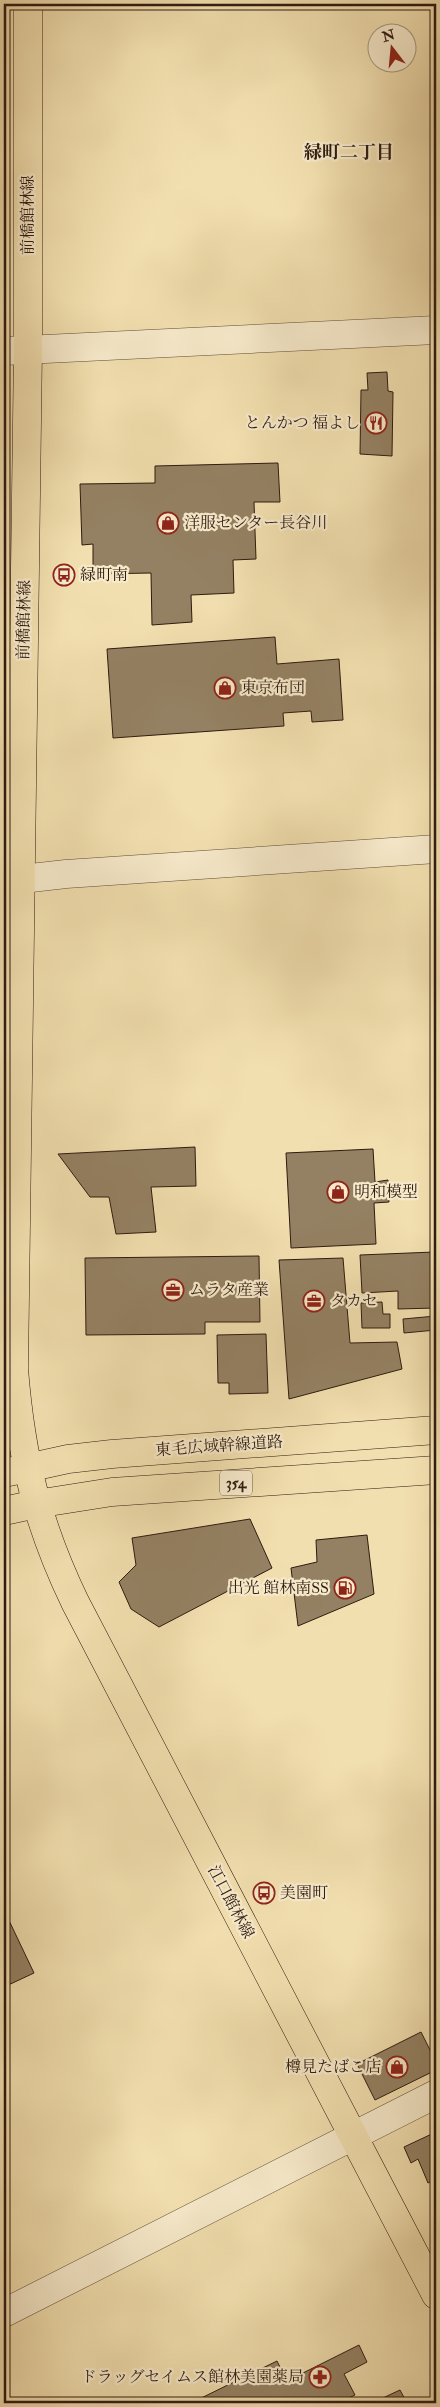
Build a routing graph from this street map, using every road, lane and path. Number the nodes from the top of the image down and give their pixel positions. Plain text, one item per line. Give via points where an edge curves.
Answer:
1 (28, 4) edge
2 (436, 330) edge
3 (16, 350) edge
4 (436, 849) edge
5 (12, 880) edge
6 (436, 1430) edge
7 (15, 1470) edge
8 (436, 1470) edge
9 (36, 1504) junction
10 (4, 1511) edge
11 (436, 2094) edge
12 (354, 2137) junction
13 (436, 2295) edge
14 (4, 2313) edge

1 - 3 main road, 前橋館林線
2 - 3 street
3 - 5 main road, 前橋館林線
4 - 5 street
5 - 7 main road, 前橋館林線 via 14,1370 18,1416
6 - 7 main road, 東毛広域幹線道路 via 112,1454
7 - 9 main road, 前橋館林線
8 - 9 main road, 354 via 112,1492
9 - 10 main road, 354
9 - 12 main road, 江口館林線 via 54,1559 75,1602
11 - 12 street
12 - 13 main road, 江口館林線
12 - 14 street

